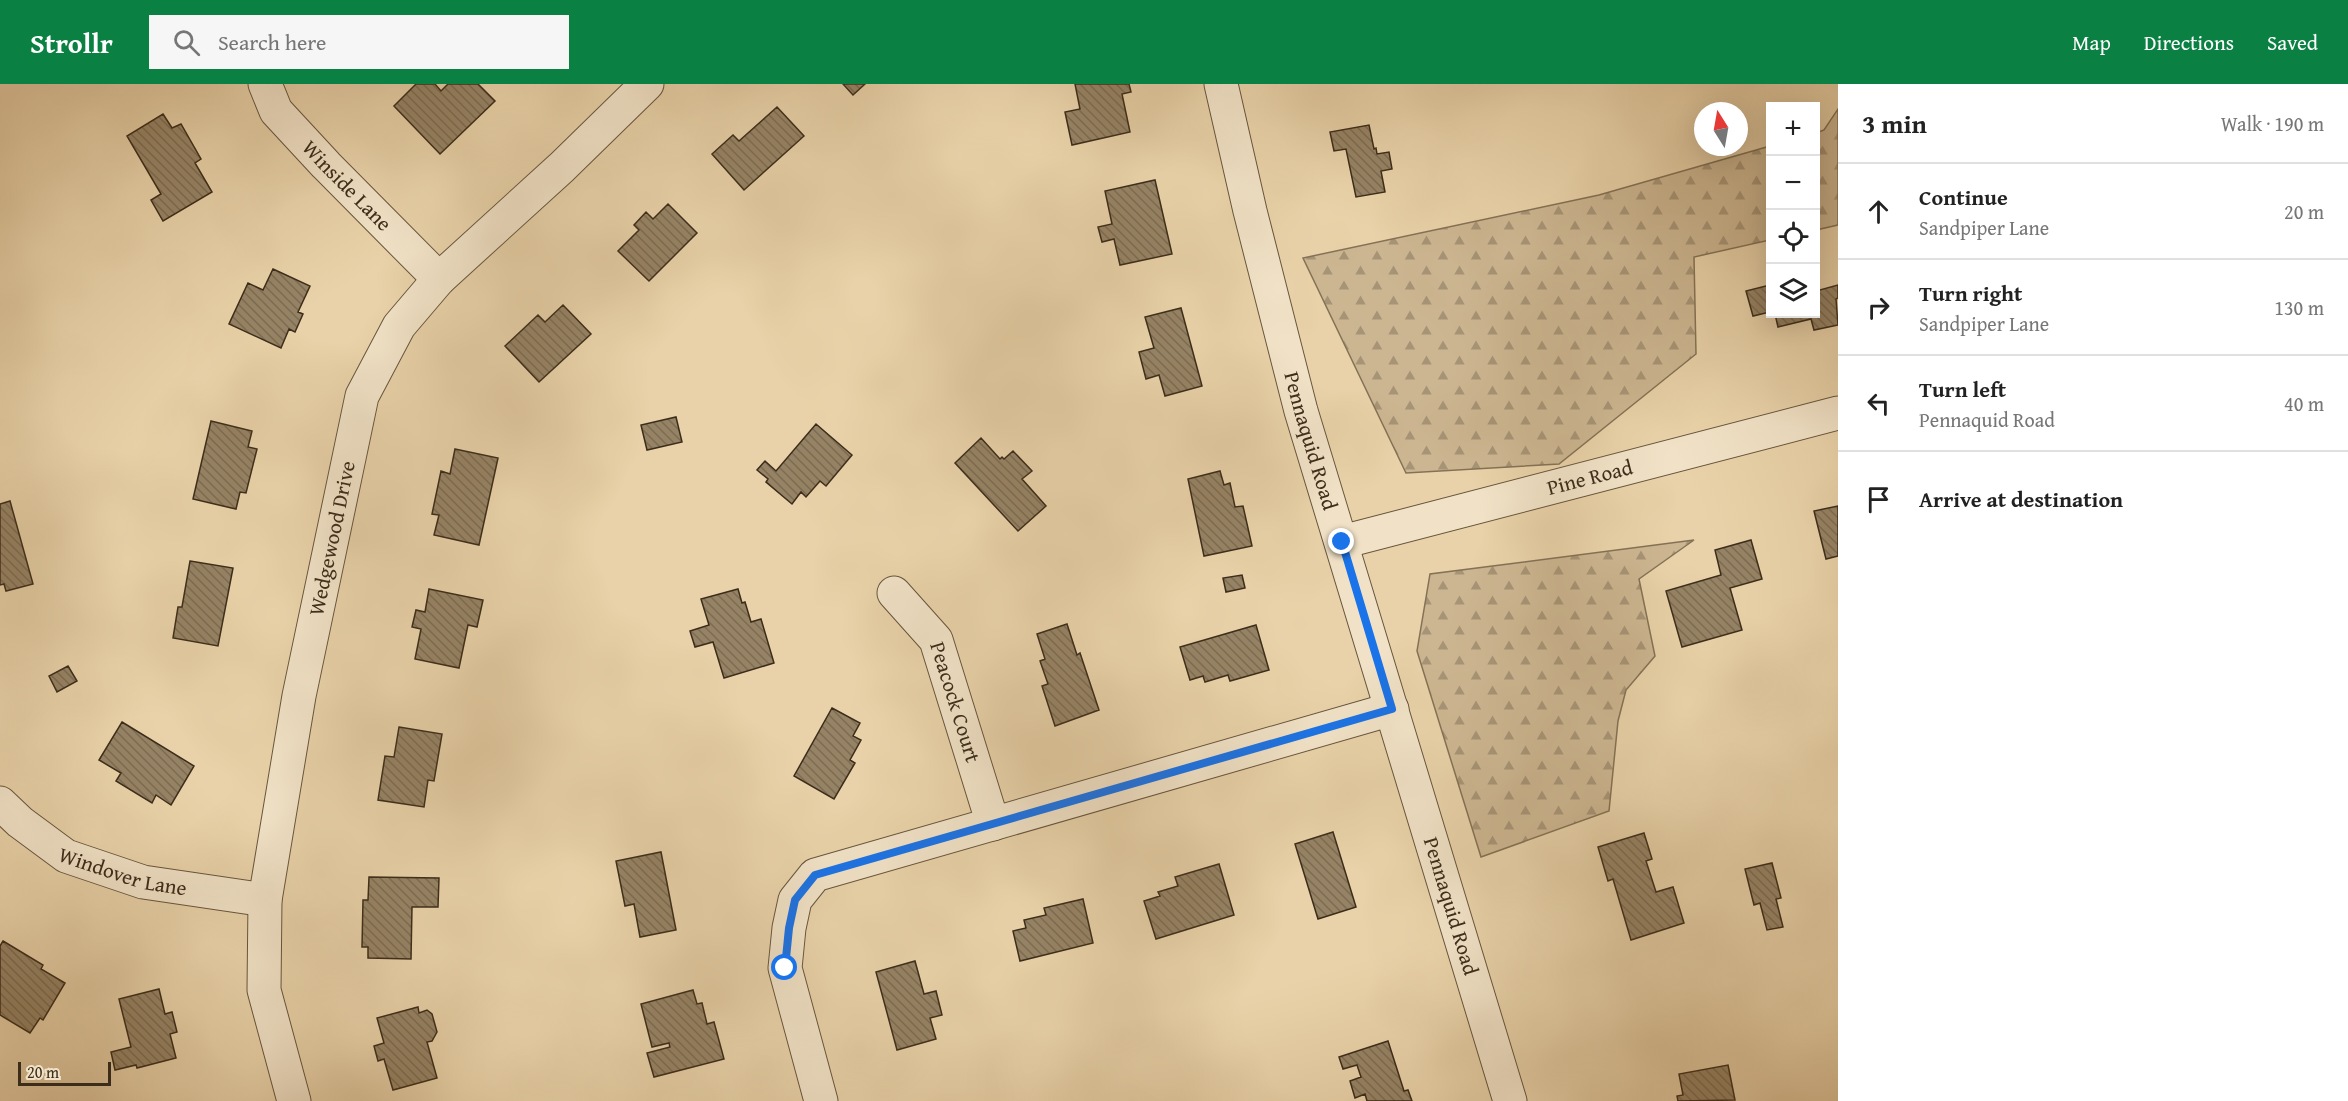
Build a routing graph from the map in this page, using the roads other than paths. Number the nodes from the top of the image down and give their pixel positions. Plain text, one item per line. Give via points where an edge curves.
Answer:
1 (265, 84) edge
2 (647, 84) edge
3 (1221, 84) edge
4 (439, 279) junction
5 (1838, 413) edge
6 (1342, 542) junction
7 (894, 593) dead end
8 (1392, 709) junction
9 (0, 803) edge
10 (993, 824) junction
11 (265, 900) junction
12 (294, 1101) edge
13 (821, 1101) edge
14 (1510, 1101) edge

1 - 4 street, Winside Lane via 276,111
2 - 4 street, Wedgewood Drive
3 - 6 street, Pennaquid Road via 1301,411
4 - 11 street, Wedgewood Drive via 399,326 362,396 299,696
5 - 6 street, Pine Road
6 - 8 street, Pennaquid Road
7 - 10 street, Peacock Court via 936,640
8 - 10 street
8 - 14 street, Pennaquid Road
9 - 11 street, Windover Lane via 66,856 143,882
10 - 13 street via 815,875 795,900 785,968
11 - 12 street, Wedgewood Drive via 264,990

